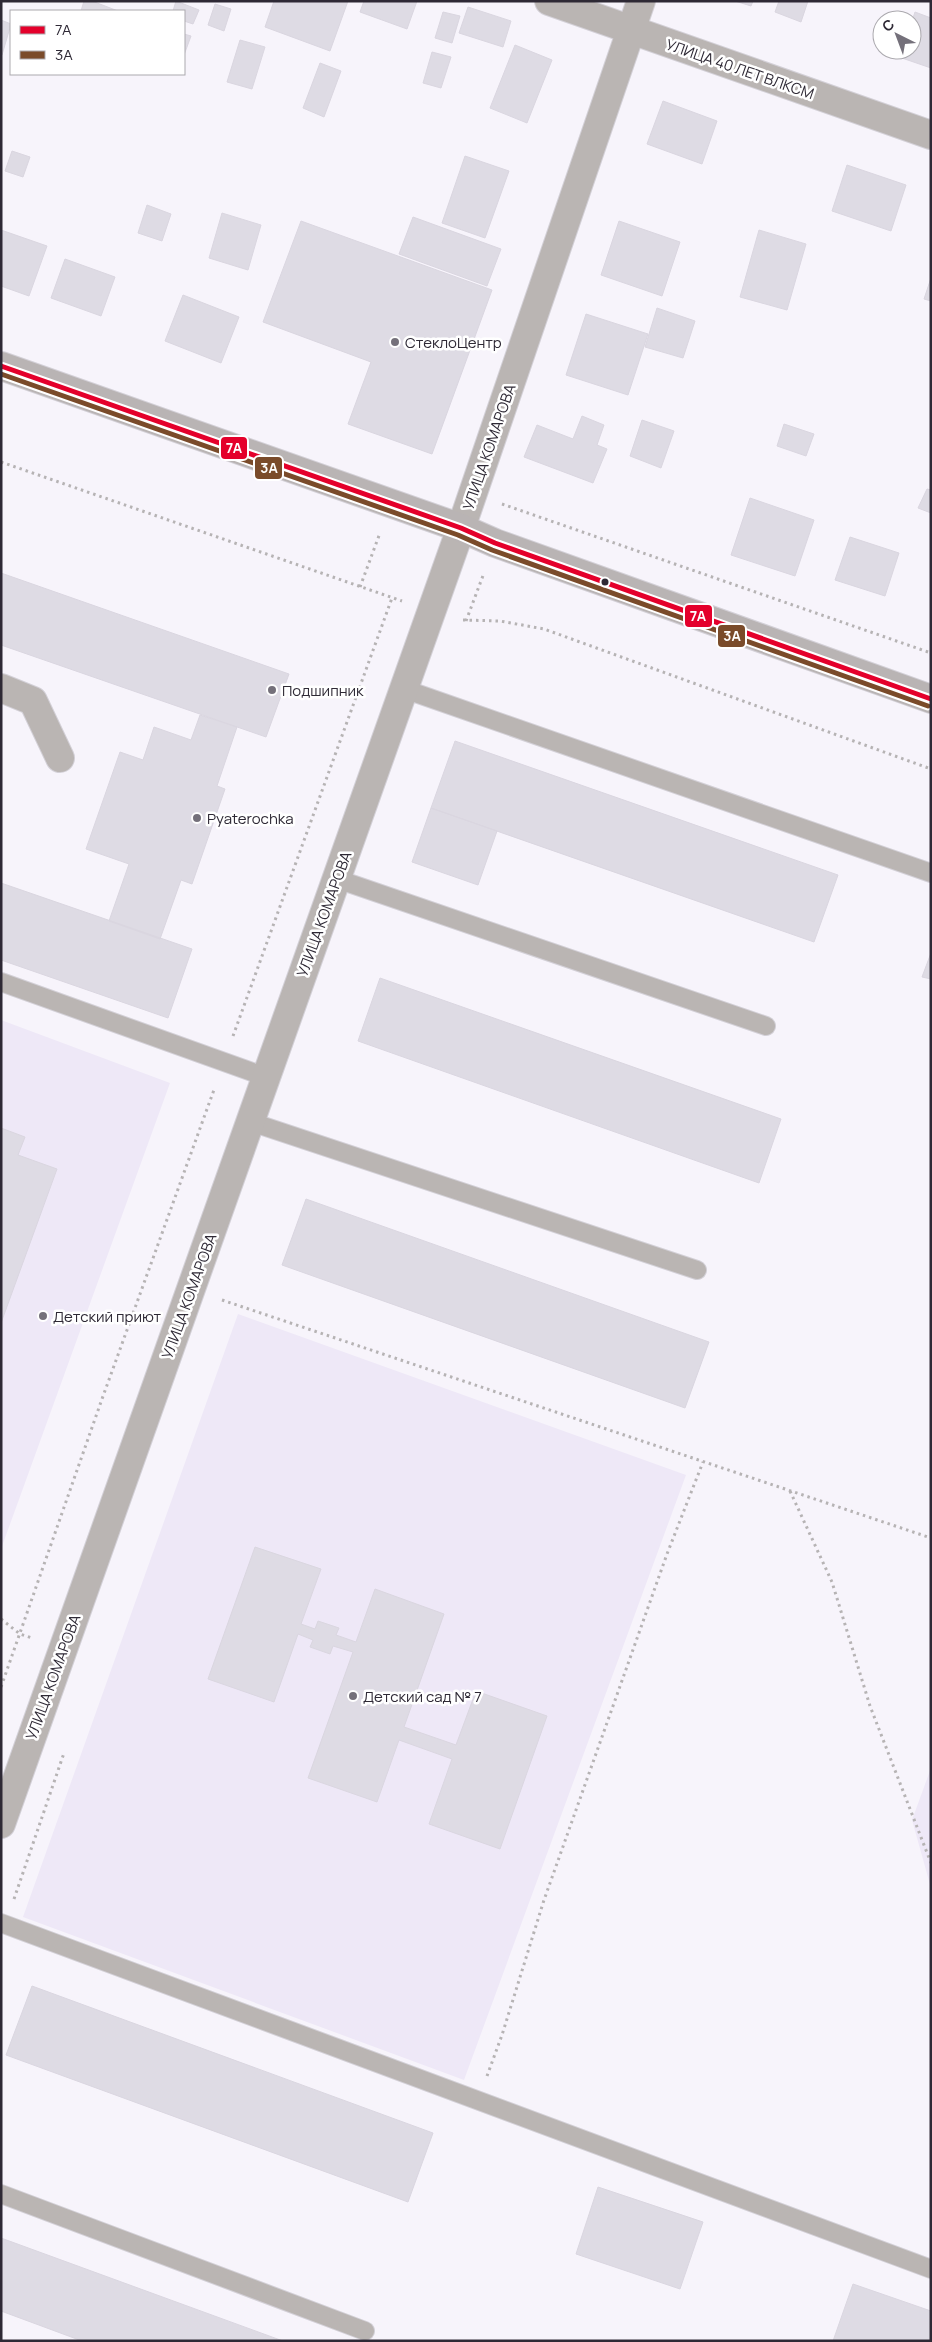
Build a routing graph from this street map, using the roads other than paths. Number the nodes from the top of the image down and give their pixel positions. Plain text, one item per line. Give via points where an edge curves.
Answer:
1 (549, 1) edge
2 (640, 1) edge
3 (630, 30) junction
4 (931, 135) edge
5 (1, 366) edge
6 (461, 528) junction
7 (1, 688) edge
8 (404, 688) junction
9 (931, 699) edge
10 (60, 758) dead end
11 (931, 873) edge
12 (337, 879) junction
13 (1, 982) edge
14 (766, 1026) dead end
15 (266, 1077) junction
16 (251, 1122) junction
17 (697, 1270) dead end
18 (1, 1824) edge
19 (1, 1923) edge
20 (1, 2194) edge
21 (931, 2269) edge
22 (364, 2331) dead end

1 - 3 street, УЛИЦА 40 ЛЕТ ВЛКСМ
2 - 3 street, УЛИЦА КОМАРОВА
3 - 4 street, УЛИЦА 40 ЛЕТ ВЛКСМ
3 - 6 street, УЛИЦА КОМАРОВА
5 - 6 main road
6 - 8 street, УЛИЦА КОМАРОВА
6 - 9 main road
7 - 10 street via 33,701
8 - 11 lane
8 - 12 street, УЛИЦА КОМАРОВА
12 - 14 lane
12 - 15 street, УЛИЦА КОМАРОВА
13 - 15 lane
15 - 16 street, УЛИЦА КОМАРОВА
16 - 17 lane
16 - 18 street, УЛИЦА КОМАРОВА
19 - 21 lane
20 - 22 lane

